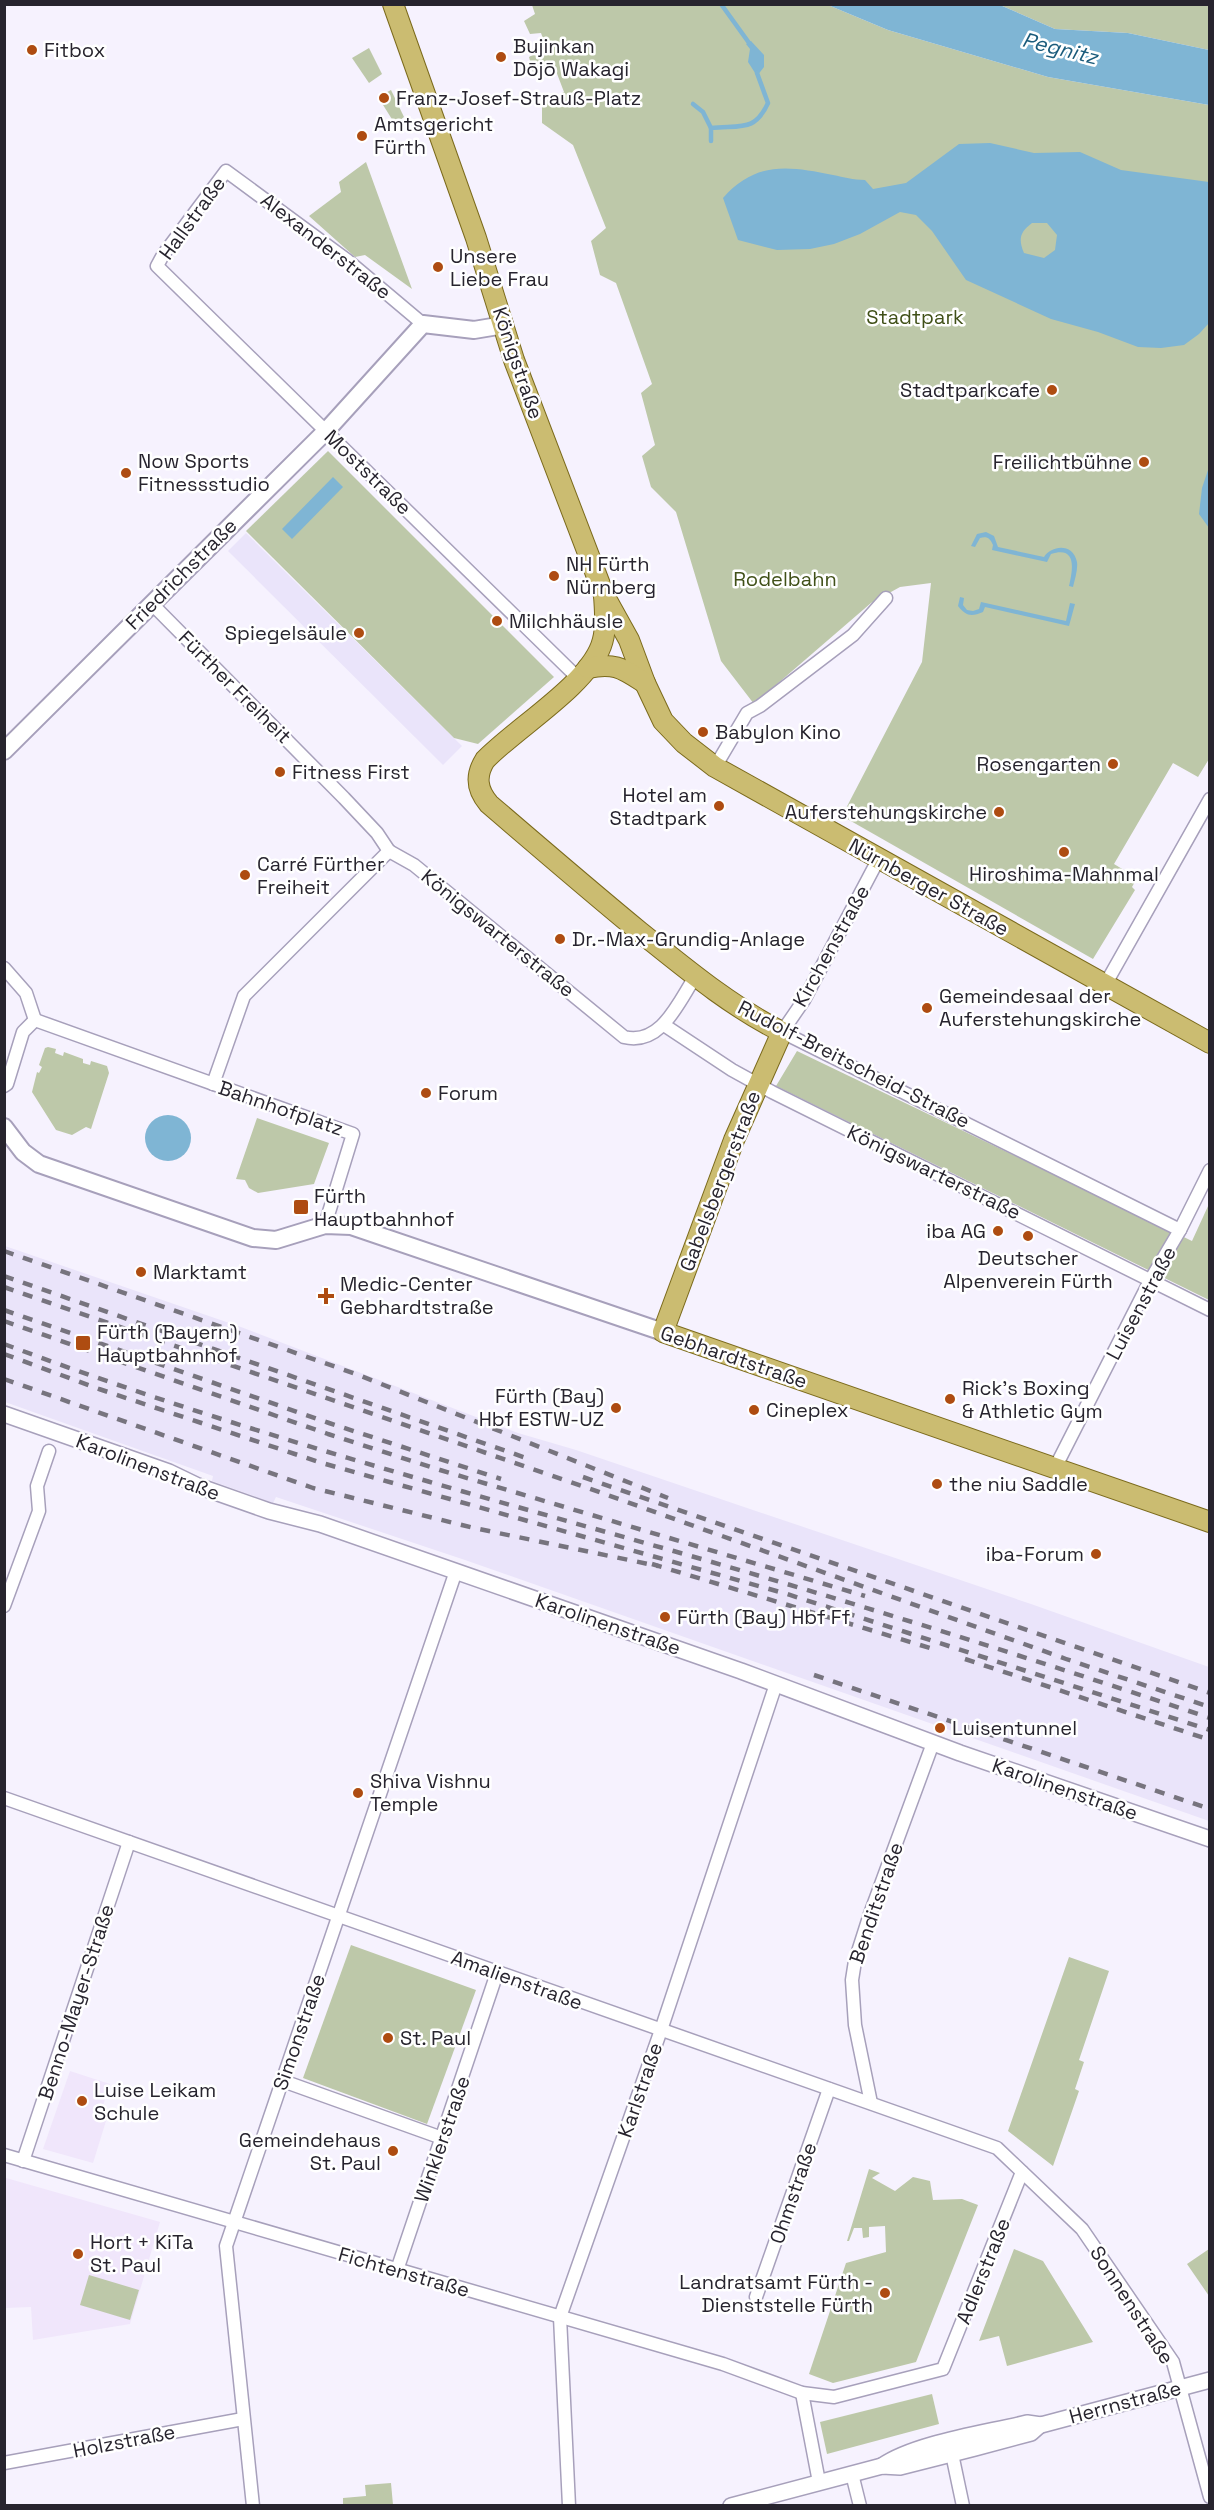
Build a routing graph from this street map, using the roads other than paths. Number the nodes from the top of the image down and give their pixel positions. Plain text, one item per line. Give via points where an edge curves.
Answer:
1 (393, 4) edge
2 (226, 171) joint
3 (157, 266) joint
4 (423, 324) junction
5 (504, 325) junction
6 (326, 431) junction
7 (604, 595) junction
8 (886, 598) dead end
9 (152, 603) junction
10 (583, 673) junction
11 (645, 683) junction
12 (4, 751) edge
13 (715, 767) junction
14 (1209, 799) edge
15 (389, 851) junction
16 (878, 860) junction
17 (4, 968) edge
18 (695, 977) junction
19 (1105, 984) junction
20 (34, 1020) junction
21 (664, 1024) junction
22 (782, 1032) junction
23 (1209, 1043) edge
24 (213, 1084) junction
25 (757, 1084) junction
26 (6, 1085) edge
27 (7, 1131) edge
28 (1208, 1179) edge
29 (325, 1225) junction
30 (1180, 1230) junction
31 (1150, 1279) junction
32 (1209, 1310) edge
33 (663, 1332) junction
34 (4, 1414) edge
35 (49, 1451) dead end
36 (1056, 1468) junction
37 (1209, 1522) edge
38 (456, 1571) junction
39 (4, 1606) edge
40 (776, 1684) junction
41 (933, 1743) junction
42 (4, 1798) edge
43 (1209, 1839) edge
44 (129, 1842) junction
45 (339, 1916) junction
46 (497, 1973) junction
47 (661, 2031) junction
48 (283, 2080) junction
49 (829, 2089) junction
50 (871, 2103) junction
51 (442, 2138) junction
52 (4, 2155) edge
53 (23, 2161) junction
54 (1022, 2172) junction
55 (233, 2220) junction
56 (398, 2270) junction
57 (756, 2297) dead end
58 (560, 2317) junction
59 (943, 2370) joint
60 (1209, 2380) edge
61 (1179, 2388) junction
62 (802, 2393) junction
63 (243, 2419) junction
64 (1041, 2425) junction
65 (952, 2454) junction
66 (4, 2463) edge
67 (882, 2466) junction
68 (852, 2474) junction
69 (819, 2482) junction
70 (1209, 2497) edge
71 (253, 2505) edge
72 (569, 2505) edge
73 (731, 2505) edge
74 (860, 2505) edge
75 (963, 2505) edge

1 - 5 main road, Königstraße
2 - 3 street, Hallstraße
2 - 4 street, Alexanderstraße via 347,260
3 - 6 street, Moststraße
4 - 5 main road via 474,330
4 - 6 main road, Friedrichstraße
5 - 7 main road, Königstraße
6 - 9 main road, Friedrichstraße
6 - 10 street, Moststraße
7 - 10 main road via 604,634 596,659
7 - 11 main road, Königstraße via 629,640
8 - 13 street via 853,635 747,713
9 - 12 main road, Friedrichstraße
9 - 15 street, Fürther Freiheit via 337,791
10 - 11 main road via 604,664 621,667
10 - 18 main road, Rudolf-Breitscheid-Straße via 490,754 480,775 481,795
11 - 13 main road, Nürnberger Straße via 663,721
13 - 16 main road, Nürnberger Straße
14 - 19 street
15 - 21 street, Königswarterstraße via 414,865 624,1036 642,1038
15 - 24 street via 244,996
16 - 19 main road, Nürnberger Straße
16 - 22 street, Kirchenstraße via 804,1000
17 - 20 street via 20,984 31,1004
18 - 21 street, Königswarterstraße
18 - 22 main road, Rudolf-Breitscheid-Straße
19 - 23 main road, Nürnberger Straße
20 - 24 street, Bahnhofplatz
20 - 26 street via 23,1032
21 - 25 street, Königswarterstraße
22 - 25 main road, Gabelsbergerstraße
22 - 30 street, Rudolf-Breitscheid-Straße
24 - 29 street, Bahnhofplatz via 353,1134
25 - 31 street, Königswarterstraße
25 - 33 main road, Gabelsbergerstraße
27 - 29 main road via 23,1152 39,1164 253,1238 276,1240
28 - 30 street, Luisenstraße
29 - 33 main road, Gebhardtstraße via 351,1226
30 - 31 street, Luisenstraße
31 - 32 street, Königswarterstraße
31 - 36 street, Luisenstraße
33 - 36 main road, Gebhardtstraße
34 - 38 street, Karolinenstraße via 269,1511 320,1524
35 - 39 street via 37,1486 39,1511
36 - 37 main road, Gebhardtstraße
38 - 40 street, Karolinenstraße
38 - 45 street, Simonstraße
40 - 41 street, Karolinenstraße
40 - 47 street, Karlstraße
41 - 43 street, Karolinenstraße
41 - 50 street, Benditstraße via 855,1961 855,2025
42 - 44 street, Amalienstraße
44 - 45 street, Amalienstraße
44 - 53 street, Benno-Mayer-Straße
45 - 46 street, Amalienstraße
45 - 48 street, Simonstraße
46 - 47 street, Amalienstraße
46 - 51 street, Winklerstraße
47 - 49 street, Amalienstraße
47 - 58 street, Karlstraße
48 - 51 street
48 - 55 street, Simonstraße
49 - 50 street, Amalienstraße
49 - 57 street, Ohmstraße
50 - 54 street, Amalienstraße via 997,2148
51 - 56 street, Winklerstraße
52 - 53 street, Fichtenstraße
53 - 55 street, Fichtenstraße
54 - 59 street, Adlerstraße
54 - 61 street, Sonnenstraße via 1082,2229 1173,2362
55 - 56 street, Fichtenstraße
55 - 63 street, Simonstraße via 226,2246
56 - 58 street, Fichtenstraße
58 - 62 street, Fichtenstraße via 723,2364
58 - 72 street, Karlstraße
59 - 62 street, Fichtenstraße via 834,2397
60 - 61 street, Herrnstraße
61 - 64 street, Herrnstraße
61 - 70 street, Sonnenstraße
62 - 69 street
63 - 66 street, Holzstraße
63 - 71 street, Simonstraße
64 - 65 street, Herrnstraße via 1031,2433
64 - 67 street, Herrnstraße via 1027,2424 897,2455
65 - 67 street, Herrnstraße via 900,2467
65 - 75 street
67 - 68 street, Herrnstraße
68 - 69 street, Herrnstraße
68 - 74 street
69 - 73 street, Herrnstraße

